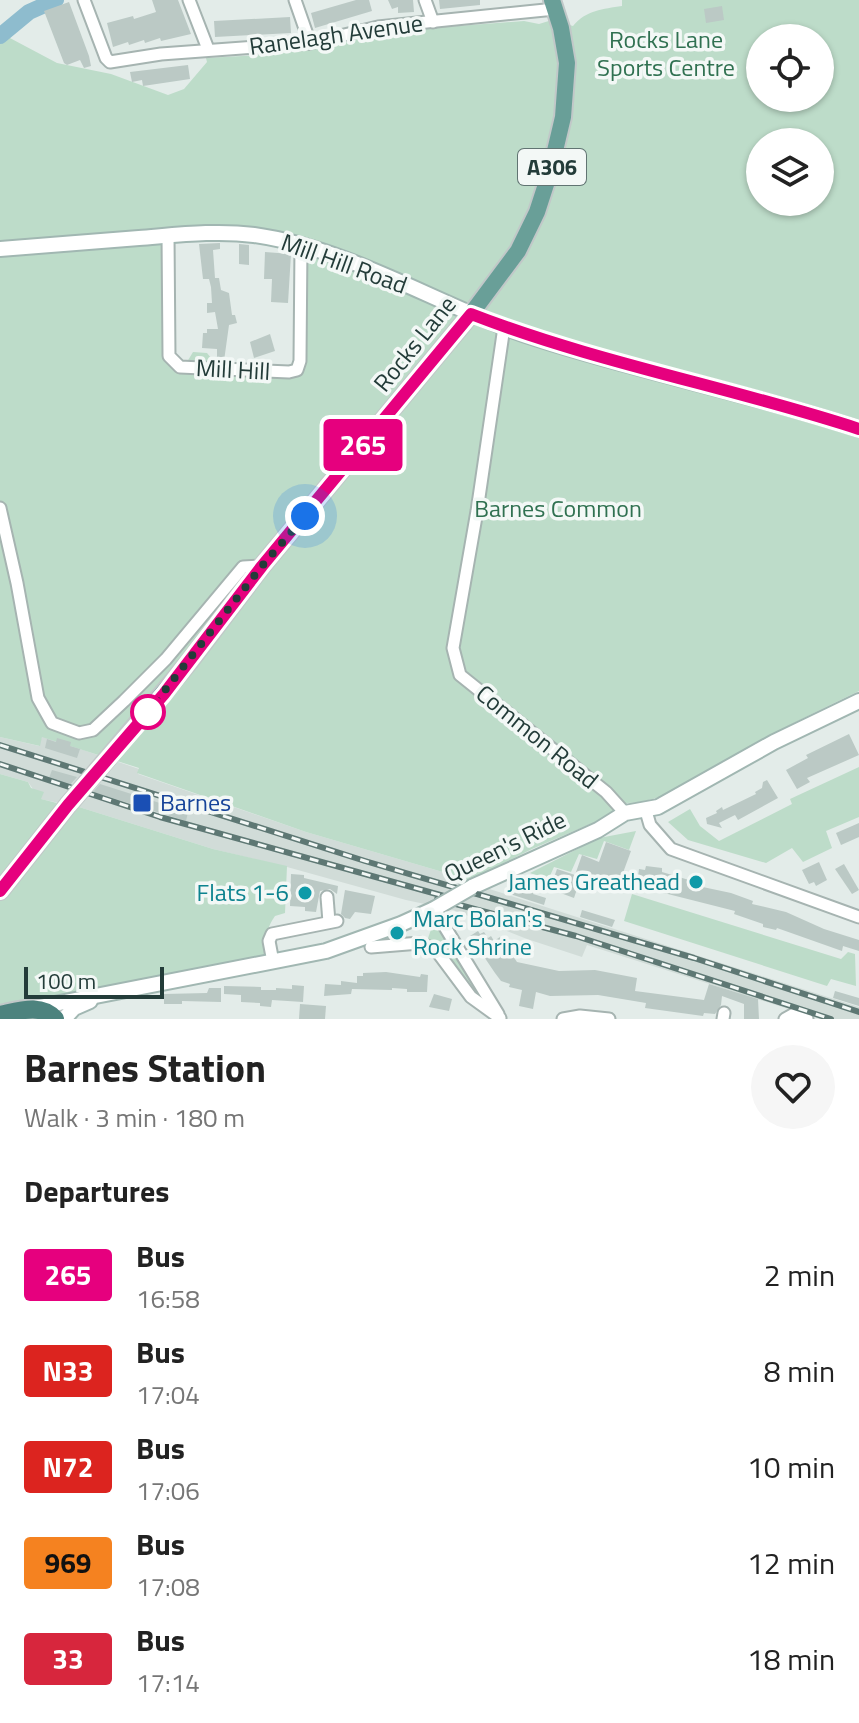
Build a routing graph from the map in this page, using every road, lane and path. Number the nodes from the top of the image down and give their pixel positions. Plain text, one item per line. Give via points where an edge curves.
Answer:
1 (84, 0) edge
2 (189, 0) edge
3 (295, 0) edge
4 (425, 0) edge
5 (554, 5) edge
6 (433, 22) junction
7 (310, 43) junction
8 (208, 49) junction
9 (168, 235) junction
10 (301, 245) junction
11 (0, 249) edge
12 (471, 314) junction
13 (504, 327) junction
14 (859, 429) edge
15 (0, 508) edge
16 (262, 566) junction
17 (859, 701) edge
18 (646, 811) junction
19 (625, 813) junction
20 (0, 891) edge
21 (327, 897) dead end
22 (434, 909) junction
23 (859, 917) edge
24 (371, 947) dead end
25 (273, 962) junction
26 (105, 996) junction
27 (34, 1008) junction
28 (0, 1015) edge
29 (500, 1018) edge
30 (55, 1019) edge
31 (64, 1019) edge
32 (563, 1019) edge
33 (609, 1019) edge
34 (785, 1019) edge
35 (807, 1019) edge

1 - 8 street, Ranelagh Avenue via 110,62
2 - 8 street
3 - 7 street
4 - 6 street
5 - 6 street, Ranelagh Avenue
5 - 12 main road, Rocks Lane / A306 via 567,87 550,172 518,251
6 - 7 street, Ranelagh Avenue via 378,27
7 - 8 street, Ranelagh Avenue
9 - 10 main road, Mill Hill Road via 233,233
9 - 10 street, Mill Hill via 169,356 180,367 297,370
9 - 11 main road, Mill Hill Road
10 - 12 main road, Mill Hill Road
12 - 13 main road, Mill Hill Road
12 - 16 main road, Rocks Lane / A306
13 - 14 main road, Mill Hill Road
13 - 19 street, Common Road via 453,648 460,675
15 - 16 street via 38,698 52,723 79,733 93,730 124,701 243,567
16 - 20 main road, Rocks Lane / A306, bridge
17 - 18 main road, Queen's Ride
18 - 19 main road, Queen's Ride
18 - 23 street via 650,825 671,849
19 - 22 main road, Queen's Ride, bridge
21 - 25 street via 333,922 272,934
22 - 25 main road, Queen's Ride via 356,941
22 - 29 street
24 - 29 street via 428,944 471,997
25 - 26 main road, Queen's Ride
26 - 27 main road, Queen's Ride
26 - 31 main road, Queen's Ride via 74,1008
27 - 28 highway, Queen's Ride
27 - 30 highway
32 - 33 street
34 - 35 street via 794,1014

